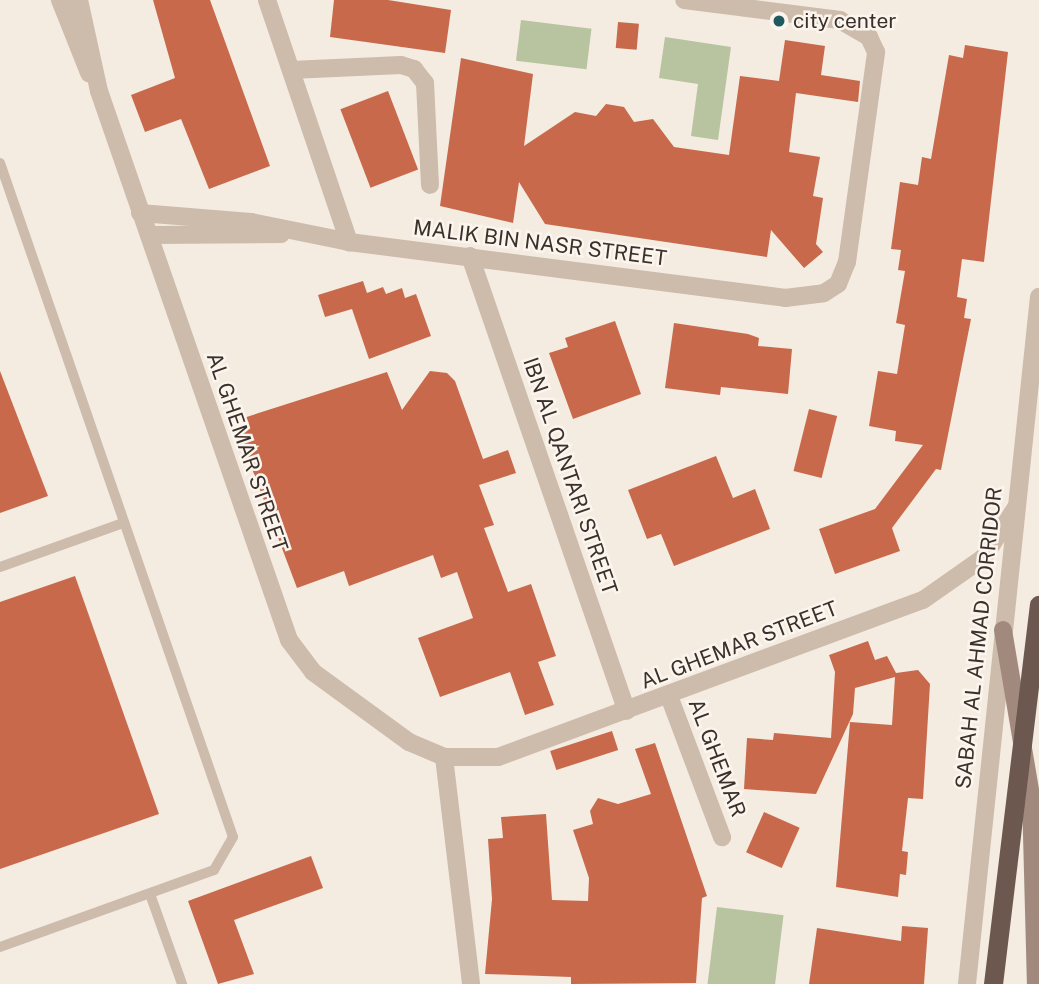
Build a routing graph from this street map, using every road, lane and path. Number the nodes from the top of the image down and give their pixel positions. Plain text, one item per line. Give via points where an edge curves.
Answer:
1 (60, 0) edge
2 (79, 0) edge
3 (267, 0) edge
4 (684, 0) edge
5 (291, 70) junction
6 (99, 91) junction
7 (0, 163) edge
8 (430, 185) dead end
9 (13, 201) junction
10 (0, 206) edge
11 (141, 212) junction
12 (288, 233) junction
13 (149, 234) junction
14 (349, 242) junction
15 (470, 256) junction
16 (1039, 297) edge
17 (1014, 509) junction
18 (120, 524) junction
19 (0, 567) edge
20 (1039, 605) edge
21 (1003, 630) junction
22 (669, 696) junction
23 (627, 711) junction
24 (444, 757) junction
25 (722, 837) dead end
26 (150, 894) junction
27 (0, 947) edge
28 (181, 984) edge
29 (471, 984) edge
30 (967, 984) edge
31 (993, 984) edge
32 (1036, 984) edge

1 - 6 street, AL GHEMAR STREET
2 - 6 street, AL GHEMAR STREET
3 - 5 street
4 - 15 street, MALIK BIN NASR STREET via 840,20 862,31 876,52 847,262 838,284 824,293 785,298
5 - 8 street via 401,65 414,69 425,83
5 - 14 street
6 - 11 street, AL GHEMAR STREET
7 - 9 lane
9 - 10 lane
9 - 18 lane
11 - 12 street, MALIK BIN NASR STREET via 251,222
11 - 13 street, AL GHEMAR STREET
12 - 13 street, MALIK BIN NASR STREET
12 - 14 street, MALIK BIN NASR STREET
13 - 24 street, AL GHEMAR STREET via 289,640 329,685 409,742
14 - 15 street, MALIK BIN NASR STREET
15 - 23 street, IBN AL QANTARI STREET
16 - 17 street, SABAH AL AHMAD CORRIDOR
17 - 21 street, SABAH AL AHMAD CORRIDOR
17 - 22 street, AL GHEMAR STREET via 983,558 923,600
18 - 19 lane
18 - 26 lane via 233,837 214,870
20 - 31 highway, bridge
21 - 30 street, SABAH AL AHMAD CORRIDOR
21 - 32 main road via 1031,796
22 - 23 street, AL GHEMAR STREET
22 - 25 street, AL GHEMAR
23 - 24 street, AL GHEMAR STREET via 498,757
24 - 29 street
26 - 27 lane
26 - 28 lane

